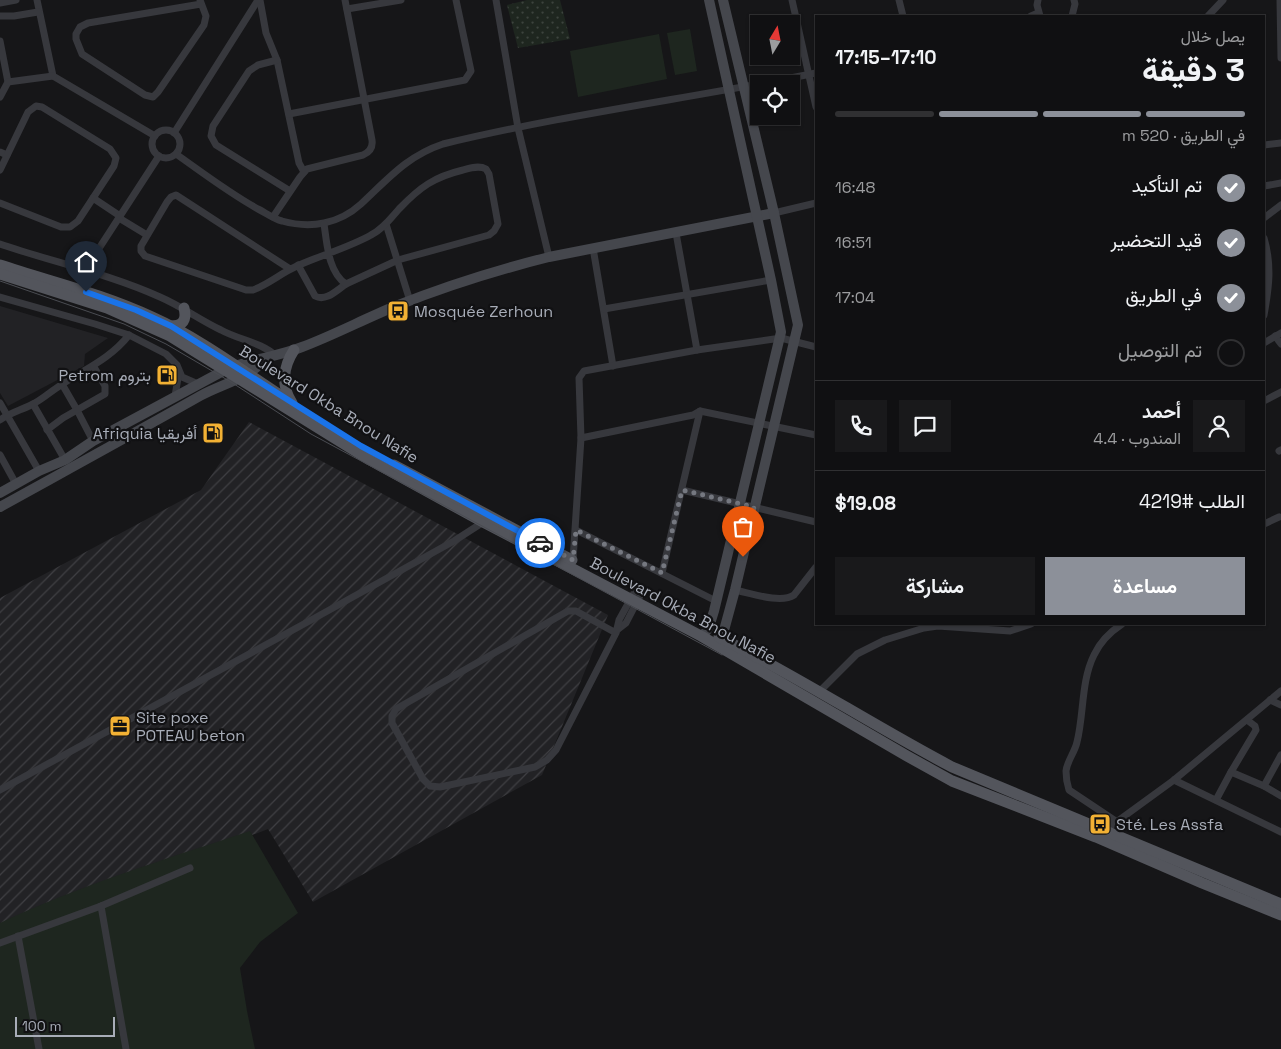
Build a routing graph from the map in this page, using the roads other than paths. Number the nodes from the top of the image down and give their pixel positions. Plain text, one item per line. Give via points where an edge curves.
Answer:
1 (16, 0) edge
2 (36, 0) edge
3 (259, 0) edge
4 (345, 0) edge
5 (401, 0) edge
6 (456, 0) edge
7 (497, 0) edge
8 (709, 0) edge
9 (723, 0) edge
10 (792, 0) edge
11 (899, 0) edge
12 (1038, 0) edge
13 (1074, 0) edge
14 (1223, 0) edge
15 (1280, 0) edge
16 (0, 2) edge
17 (201, 2) edge
18 (347, 9) junction
19 (38, 12) junction
20 (903, 15) edge
21 (1036, 15) edge
22 (1073, 15) edge
23 (1209, 15) edge
24 (0, 16) edge
25 (0, 41) edge
26 (1281, 58) edge
27 (277, 60) junction
28 (812, 73) edge
29 (53, 76) junction
30 (8, 82) junction
31 (745, 86) junction
32 (729, 90) junction
33 (0, 97) edge
34 (815, 98) edge
35 (364, 100) junction
36 (289, 114) junction
37 (518, 128) junction
38 (174, 133) junction
39 (155, 136) junction
40 (1281, 143) edge
41 (1265, 145) edge
42 (4, 154) edge
43 (176, 154) junction
44 (159, 156) junction
45 (0, 170) edge
46 (304, 172) junction
47 (1281, 183) edge
48 (1265, 186) edge
49 (290, 191) junction
50 (93, 198) junction
51 (815, 203) edge
52 (0, 204) edge
53 (1281, 205) edge
54 (774, 213) junction
55 (120, 217) junction
56 (273, 217) junction
57 (757, 217) junction
58 (1265, 217) edge
59 (324, 224) junction
60 (386, 224) junction
61 (676, 233) junction
62 (147, 236) junction
63 (1265, 243) edge
64 (0, 244) edge
65 (594, 248) junction
66 (328, 253) junction
67 (549, 257) junction
68 (398, 260) junction
69 (0, 265) edge
70 (298, 265) junction
71 (290, 269) junction
72 (85, 270) junction
73 (0, 274) edge
74 (771, 280) junction
75 (346, 284) junction
76 (687, 295) junction
77 (0, 297) edge
78 (410, 301) junction
79 (184, 308) junction
80 (1265, 308) edge
81 (604, 309) junction
82 (171, 326) junction
83 (1278, 334) edge
84 (130, 336) junction
85 (781, 338) junction
86 (796, 341) junction
87 (1265, 342) edge
88 (1281, 344) edge
89 (815, 347) edge
90 (294, 350) junction
91 (697, 350) junction
92 (276, 356) junction
93 (265, 359) junction
94 (613, 366) junction
95 (94, 367) junction
96 (230, 368) junction
97 (179, 369) junction
98 (243, 376) junction
99 (62, 384) junction
100 (198, 384) junction
101 (1281, 392) edge
102 (175, 396) junction
103 (1265, 400) edge
104 (0, 403) edge
105 (33, 404) junction
106 (293, 404) junction
107 (77, 410) junction
108 (700, 411) junction
109 (7, 415) junction
110 (0, 420) edge
111 (760, 424) junction
112 (774, 426) junction
113 (48, 430) junction
114 (815, 435) edge
115 (581, 438) junction
116 (93, 441) junction
117 (0, 455) edge
118 (65, 460) junction
119 (39, 471) junction
120 (16, 484) junction
121 (682, 490) junction
122 (0, 493) edge
123 (740, 503) junction
124 (0, 506) edge
125 (754, 507) junction
126 (1279, 516) dead end
127 (487, 519) junction
128 (815, 522) edge
129 (1265, 523) edge
130 (576, 530) junction
131 (573, 560) junction
132 (815, 568) edge
133 (662, 573) junction
134 (735, 590) junction
135 (635, 597) junction
136 (716, 601) junction
137 (1028, 625) edge
138 (1120, 625) edge
139 (617, 632) junction
140 (704, 634) junction
141 (721, 642) junction
142 (1281, 691) edge
143 (819, 692) junction
144 (1270, 700) junction
145 (1281, 705) edge
146 (1247, 720) junction
147 (1281, 755) edge
148 (1230, 772) junction
149 (1174, 780) junction
150 (1264, 786) junction
151 (0, 790) edge
152 (1281, 796) edge
153 (1216, 800) junction
154 (1117, 822) junction
155 (1104, 831) junction
156 (1281, 832) edge
157 (190, 868) dead end
158 (1204, 878) junction
159 (1281, 904) edge
160 (101, 906) junction
161 (1281, 915) edge
162 (18, 936) junction
163 (0, 943) edge
164 (39, 1049) edge
165 (126, 1049) edge

1 - 16 street
2 - 19 street
3 - 27 street via 266,33
3 - 38 street
4 - 18 street
5 - 18 street
6 - 35 street via 471,71 469,76 465,80
7 - 37 street
8 - 32 street
9 - 31 street
10 - 28 street
11 - 20 street
12 - 21 street
13 - 22 street
14 - 23 street
15 - 26 street
17 - 17 street via 88,24 78,29 76,39 85,56 153,97 204,26 206,16
18 - 35 street
19 - 24 street
19 - 29 street
25 - 30 street
27 - 36 street
27 - 49 street via 249,71 213,126 211,136 216,145
28 - 31 street
28 - 34 street
29 - 30 street
29 - 39 street
30 - 33 street
31 - 32 street
31 - 54 street
32 - 37 street
32 - 57 street
35 - 36 street
35 - 46 street via 372,140 369,152
36 - 46 street via 299,163
37 - 59 street via 427,150 394,171 347,214
37 - 67 street
38 - 39 street via 164,130
38 - 43 street via 180,142
39 - 44 street via 153,149
40 - 41 street
42 - 45 street
42 - 50 street via 29,110 35,106 42,107 115,155 115,163
43 - 44 street via 168,158
43 - 56 street
44 - 55 street
46 - 49 street
47 - 48 street
49 - 56 street
50 - 52 street via 78,221 68,227
50 - 55 street
51 - 54 street
53 - 58 street
54 - 57 street
54 - 86 street via 798,325
55 - 62 street
55 - 72 street
56 - 59 street via 282,221
57 - 61 street
57 - 74 street
59 - 66 street
60 - 66 street via 366,238
60 - 68 street
60 - 68 street via 414,193 432,180 478,167 486,169 489,174 498,221 494,231
61 - 65 street
61 - 76 street
62 - 71 street via 141,246 145,256 246,290 256,289
62 - 71 street via 171,197 178,195
63 - 80 street via 1270,270
64 - 72 street
65 - 67 street
65 - 81 street
66 - 70 street
66 - 75 street via 335,272
67 - 78 street via 478,276
68 - 75 street
68 - 78 street
69 - 82 main road, Boulevard Okba Bnou Nafie via 119,303
70 - 71 street
70 - 75 street via 318,298 326,298
72 - 79 street via 150,292
73 - 96 main road, Boulevard Okba Bnou Nafie via 139,321
74 - 76 street
74 - 85 street
76 - 81 street
76 - 91 street
77 - 84 street
78 - 90 street
79 - 82 main road via 184,321
79 - 92 street via 222,331 262,346
81 - 94 street
82 - 96 main road, Boulevard Okba Bnou Nafie
83 - 87 street
83 - 88 street
84 - 95 street
84 - 97 street via 166,354
85 - 86 street
85 - 91 street
85 - 111 street
86 - 89 street
86 - 112 street
90 - 92 street
90 - 106 main road via 284,380
91 - 94 street
92 - 93 street
93 - 96 street
93 - 98 street
94 - 115 street via 584,370 579,378
95 - 99 street
95 - 107 street via 106,386 106,392
96 - 98 main road, Boulevard Okba Bnou Nafie
96 - 100 street
97 - 100 street via 182,377
97 - 102 street
98 - 106 main road, Boulevard Okba Bnou Nafie
98 - 124 street via 202,395
98 - 127 main road, Boulevard Okba Bnou Nafie via 370,460
99 - 105 street
99 - 107 street
100 - 102 street
101 - 103 street
102 - 116 street
104 - 109 street
105 - 109 street
105 - 113 street
106 - 127 main road, Boulevard Okba Bnou Nafie
107 - 113 street
107 - 116 street
108 - 111 street
108 - 115 street
108 - 121 street
109 - 110 street
109 - 119 street
111 - 112 street
111 - 123 street
112 - 114 street
112 - 125 street
113 - 118 street
115 - 130 street
116 - 118 street
117 - 120 street
118 - 119 street
119 - 120 street
120 - 122 street
121 - 123 street
121 - 133 street
123 - 125 street
123 - 136 street
125 - 128 street
125 - 134 street
126 - 129 street
127 - 131 main road, Boulevard Okba Bnou Nafie
127 - 135 main road, Boulevard Okba Bnou Nafie
127 - 151 street via 454,541
130 - 131 street
130 - 133 street
131 - 135 main road, Boulevard Okba Bnou Nafie
132 - 134 street via 789,598
133 - 136 street
134 - 141 street
135 - 139 street via 619,620
135 - 140 main road, Boulevard Okba Bnou Nafie
136 - 140 street
137 - 143 street via 1010,632 938,626 885,640 857,654
138 - 154 street via 1103,641 1094,656 1084,691 1077,744 1066,774 1069,790
139 - 139 street via 576,611 568,611 396,709 392,723 425,782 440,787 535,767 548,760
140 - 141 main road, Boulevard Okba Bnou Nafie
141 - 143 main road, Boulevard Okba Bnou Nafie via 760,658
141 - 158 main road, Boulevard Okba Bnou Nafie via 952,781
142 - 144 street
143 - 155 main road, Boulevard Okba Bnou Nafie via 952,767
144 - 145 street
144 - 146 street
146 - 148 street via 1256,730
146 - 149 street
147 - 150 street
148 - 150 street
148 - 153 street
149 - 153 street
149 - 154 street
150 - 152 street
153 - 156 street
154 - 155 street
155 - 158 main road, Boulevard Okba Bnou Nafie
157 - 160 street
158 - 159 main road, Boulevard Okba Bnou Nafie
158 - 161 main road, Boulevard Okba Bnou Nafie
160 - 162 street
160 - 165 street
162 - 163 street
162 - 164 street

